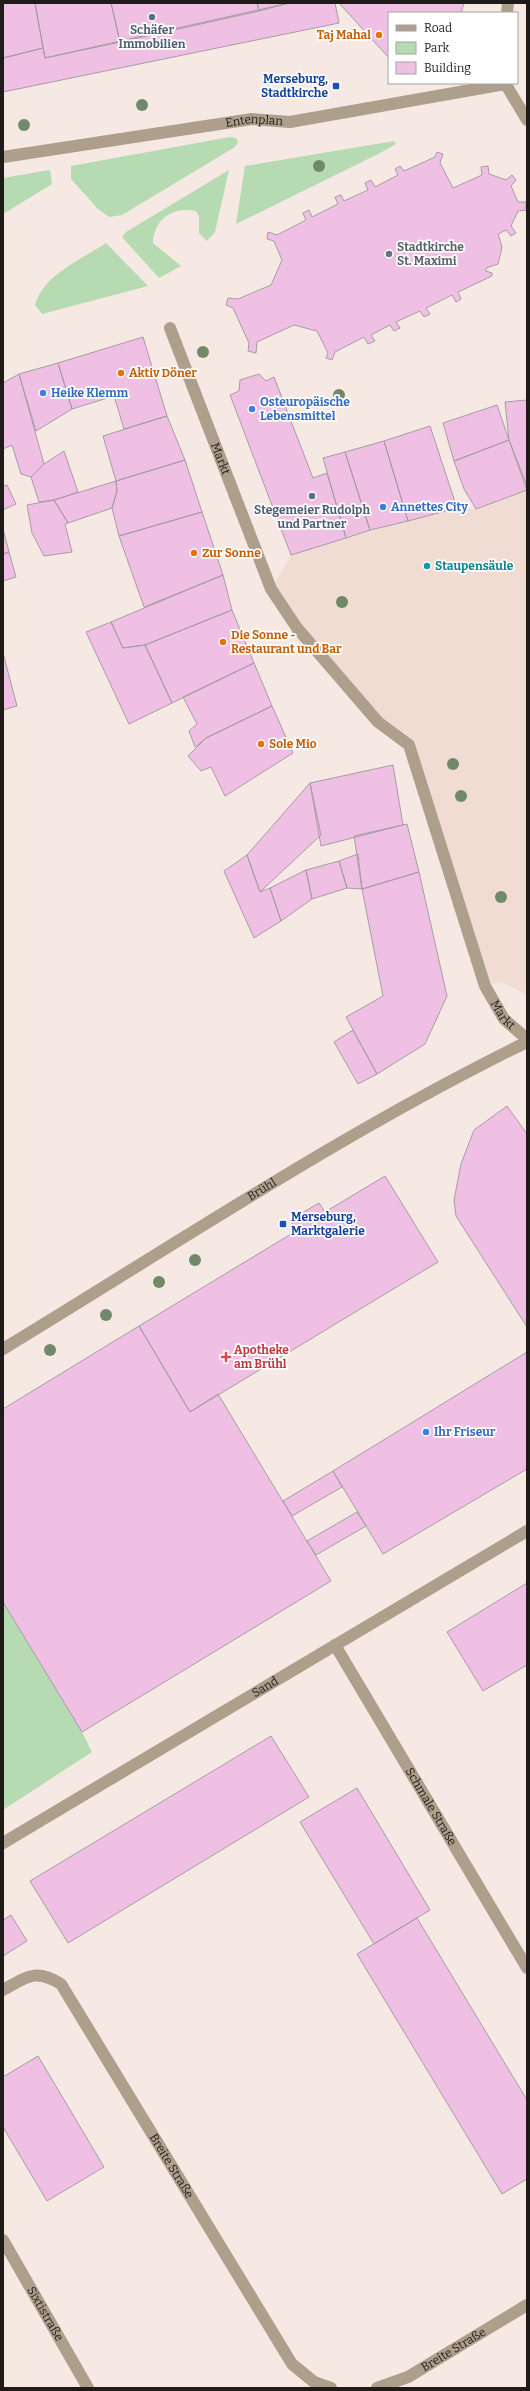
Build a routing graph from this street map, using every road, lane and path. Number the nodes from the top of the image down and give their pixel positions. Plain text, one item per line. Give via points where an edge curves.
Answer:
1 (500, 84) edge
2 (506, 84) edge
3 (527, 120) edge
4 (3, 157) edge
5 (170, 328) dead end
6 (527, 1040) edge
7 (3, 1349) edge
8 (527, 1531) edge
9 (335, 1646) junction
10 (3, 1843) edge
11 (527, 1968) edge
12 (3, 1990) edge
13 (3, 2240) edge
14 (527, 2305) edge
15 (88, 2388) edge
16 (331, 2388) edge
17 (377, 2388) edge

1 - 4 street, Entenplan via 290,122 252,119
2 - 3 street
5 - 6 street, Markt via 271,590 297,628 378,722 408,745 485,986 504,1019
6 - 7 street, Brühl via 363,1128
8 - 9 street, Sand
9 - 10 street, Sand
9 - 11 street, Schmale Straße
12 - 16 street, Breite Straße via 29,1976 46,1975 61,1984 292,2364 314,2382
13 - 15 street, Sixtistraße
14 - 17 street, Breite Straße via 408,2377

